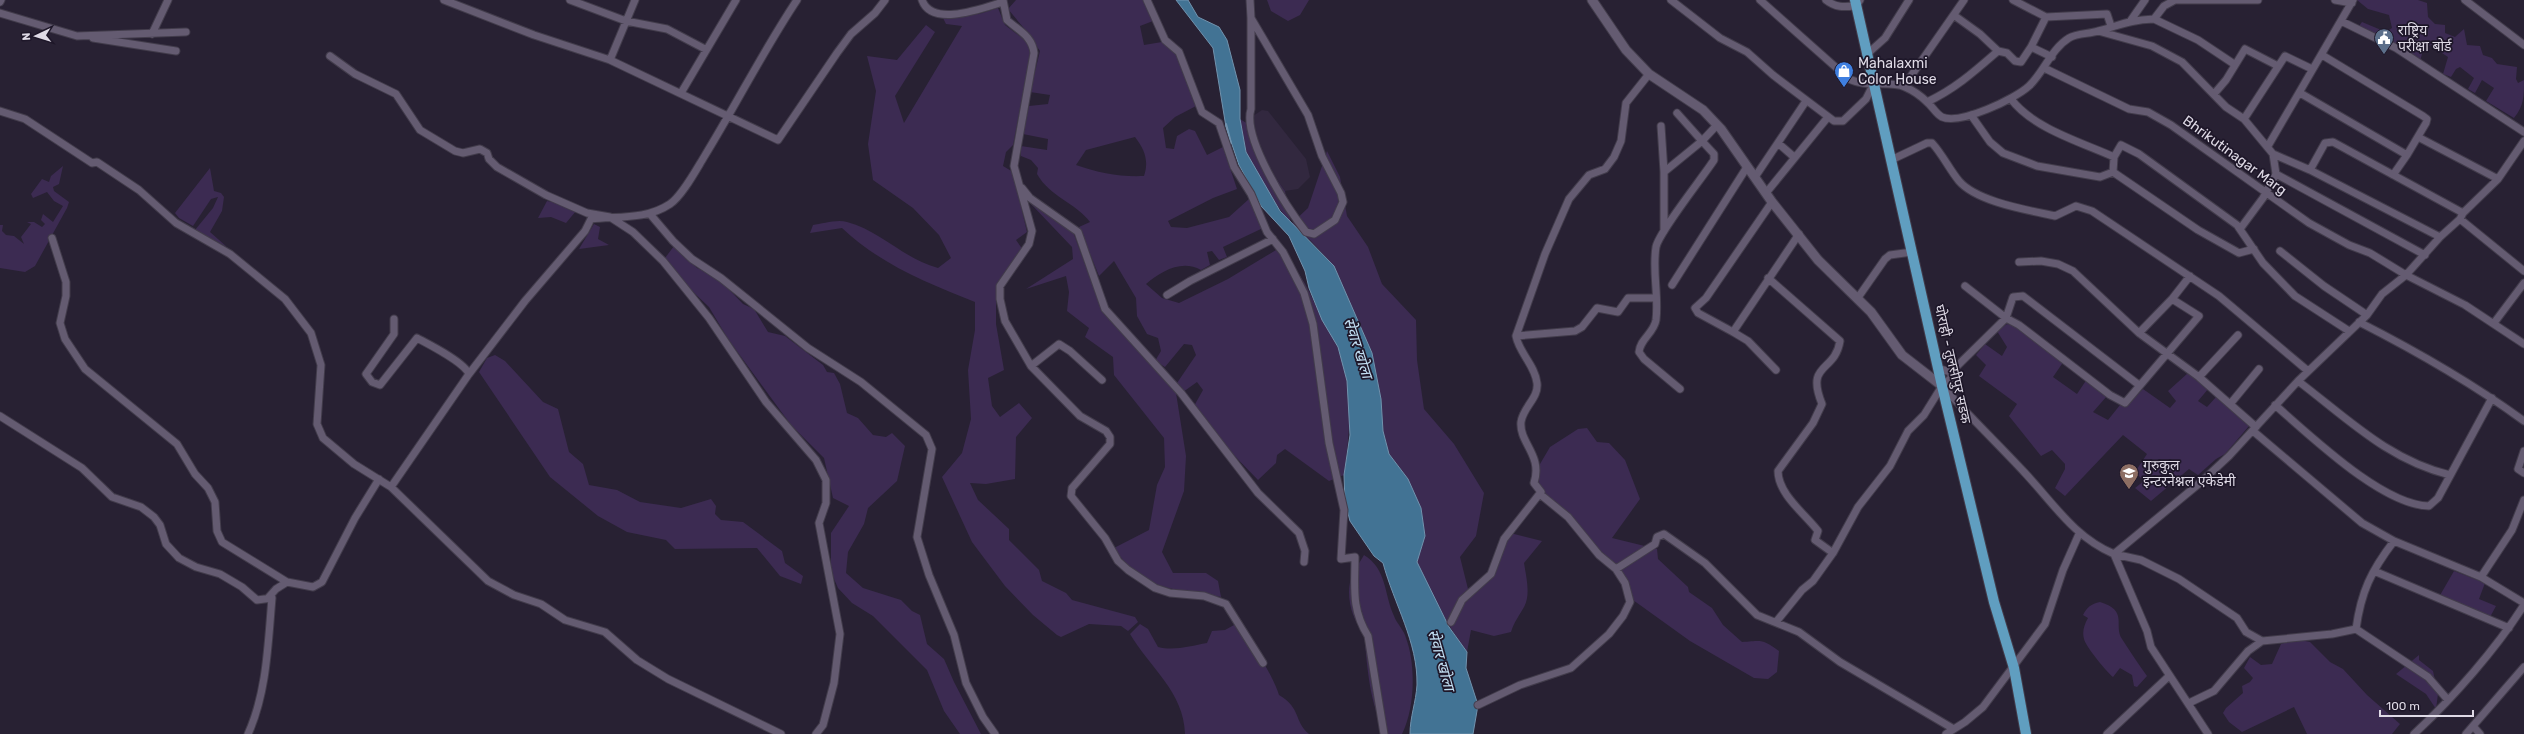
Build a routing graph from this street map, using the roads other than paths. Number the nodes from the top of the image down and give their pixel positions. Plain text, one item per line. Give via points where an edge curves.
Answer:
1 (168, 0) edge
2 (570, 0) edge
3 (635, 0) edge
4 (736, 0) edge
5 (797, 0) edge
6 (885, 0) edge
7 (922, 0) edge
8 (1147, 0) edge
9 (1250, 0) edge
10 (1671, 0) edge
11 (1760, 0) edge
12 (1826, 0) edge
13 (1908, 0) edge
14 (1964, 0) edge
15 (2013, 0) edge
16 (2145, 0) edge
17 (2225, 0) edge
18 (2246, 0) edge
19 (2258, 0) edge
20 (2335, 0) edge
21 (2465, 0) edge
22 (448, 1) edge
23 (1003, 1) edge
24 (1595, 1) edge
25 (2353, 1) edge
26 (1857, 2) edge
27 (0, 13) edge
28 (1955, 16) junction
29 (2046, 17) junction
30 (1251, 18) junction
31 (2154, 19) junction
32 (2131, 20) junction
33 (626, 21) junction
34 (2342, 22) junction
35 (2111, 26) junction
36 (2098, 31) junction
37 (186, 32) dead end
38 (152, 34) junction
39 (77, 36) junction
40 (2524, 45) edge
41 (2031, 47) junction
42 (705, 49) junction
43 (176, 51) dead end
44 (1998, 51) junction
45 (1866, 55) junction
46 (330, 56) dead end
47 (2322, 56) junction
48 (2052, 57) junction
49 (610, 60) junction
50 (2234, 64) junction
51 (2278, 66) junction
52 (2044, 68) junction
53 (2312, 69) junction
54 (1649, 74) junction
55 (1873, 85) junction
56 (1904, 86) junction
57 (681, 93) junction
58 (2300, 93) junction
59 (2214, 94) junction
60 (2011, 99) junction
61 (1806, 101) junction
62 (1927, 102) junction
63 (0, 110) edge
64 (1676, 112) dead end
65 (1971, 115) junction
66 (730, 116) junction
67 (1828, 117) junction
68 (2244, 119) junction
69 (1717, 125) junction
70 (1661, 126) dead end
71 (2524, 132) edge
72 (2418, 137) junction
73 (1702, 141) junction
74 (2524, 141) edge
75 (1779, 144) junction
76 (2268, 146) junction
77 (2273, 154) junction
78 (2407, 155) junction
79 (1794, 157) junction
80 (2114, 157) junction
81 (1891, 160) junction
82 (1747, 167) junction
83 (2310, 170) junction
84 (1664, 172) junction
85 (2113, 172) junction
86 (2276, 174) junction
87 (2393, 175) junction
88 (1755, 177) junction
89 (2498, 179) junction
90 (1021, 186) junction
91 (1766, 193) junction
92 (2266, 193) junction
93 (1772, 202) junction
94 (650, 214) junction
95 (2462, 216) junction
96 (610, 217) junction
97 (2240, 230) junction
98 (1664, 231) junction
99 (1799, 234) junction
100 (2440, 237) junction
101 (52, 238) dead end
102 (1273, 240) junction
103 (2254, 249) junction
104 (2280, 251) dead end
105 (1912, 252) junction
106 (2425, 255) junction
107 (2019, 262) dead end
108 (2524, 271) edge
109 (2406, 275) junction
110 (2190, 276) junction
111 (1768, 278) junction
112 (2524, 283) edge
113 (1672, 285) dead end
114 (1965, 286) dead end
115 (1167, 295) dead end
116 (1656, 298) junction
117 (1857, 299) junction
118 (2172, 299) junction
119 (2366, 315) junction
120 (2006, 318) junction
121 (394, 320) dead end
122 (2359, 322) junction
123 (2494, 323) junction
124 (2349, 331) junction
125 (1733, 332) junction
126 (2139, 333) junction
127 (2238, 335) dead end
128 (1516, 336) junction
129 (2524, 344) edge
130 (2168, 353) junction
131 (1031, 366) junction
132 (2259, 369) dead end
133 (1776, 370) dead end
134 (1940, 370) junction
135 (1951, 372) junction
136 (2308, 372) junction
137 (469, 374) junction
138 (2199, 377) junction
139 (1102, 380) dead end
140 (2298, 381) junction
141 (2139, 385) junction
142 (1942, 386) junction
143 (1680, 388) dead end
144 (2492, 398) junction
145 (2231, 403) junction
146 (2275, 406) junction
147 (0, 416) edge
148 (2524, 421) edge
149 (2255, 429) junction
150 (2524, 451) edge
151 (2524, 473) edge
152 (2450, 475) junction
153 (379, 479) junction
154 (391, 487) junction
155 (1541, 492) junction
156 (2524, 500) edge
157 (2079, 534) junction
158 (2394, 541) junction
159 (1833, 553) junction
160 (2114, 554) junction
161 (1304, 562) dead end
162 (1616, 569) junction
163 (2374, 571) junction
164 (2481, 577) junction
165 (287, 582) junction
166 (272, 598) junction
167 (2523, 600) edge
168 (1452, 622) dead end
169 (1776, 622) junction
170 (2509, 628) junction
171 (2356, 630) junction
172 (2262, 641) junction
173 (1263, 663) dead end
174 (2014, 668) junction
175 (2524, 668) edge
176 (2169, 676) junction
177 (2448, 700) junction
178 (2189, 703) junction
179 (1478, 705) dead end
180 (2473, 726) junction
181 (1952, 728) junction
182 (248, 734) edge
183 (781, 734) edge
184 (816, 734) edge
185 (995, 734) edge
186 (1384, 734) edge
187 (1946, 734) edge
188 (2026, 734) edge
189 (2107, 734) edge
190 (2208, 734) edge
191 (2414, 734) edge
192 (2466, 734) edge
193 (2480, 734) edge

1 - 38 street
2 - 33 street
3 - 33 street
4 - 42 street
5 - 66 street via 766,48
6 - 66 street via 875,13 851,34 778,140
7 - 23 street via 929,10 940,15 969,12
8 - 102 street via 1165,40 1179,52 1202,112 1219,123 1234,167 1251,194
9 - 30 street
10 - 61 street via 1720,38 1747,52
11 - 55 street via 1849,79 1861,85
12 - 26 street via 1833,6 1841,7
13 - 45 street via 1885,38
14 - 28 street
15 - 29 street
16 - 32 street
17 - 18 street
17 - 31 street via 2175,0 2164,6
18 - 19 street
20 - 25 street
21 - 40 street
22 - 49 street via 534,35
23 - 90 street via 1007,20 1022,30 1033,43 1034,53 1014,166
24 - 54 street via 1626,50
25 - 34 street
26 - 45 main road, घोराही - तुलसीपुर सडक
27 - 39 street
28 - 44 street
28 - 56 street
29 - 35 street via 2107,14
29 - 41 street
30 - 30 street via 1308,115 1322,156 1341,193 1343,202 1335,220 1314,234 1306,232 1279,190 1265,167 1250,131 1248,118 1251,109
31 - 32 street
31 - 50 street via 2198,40
32 - 35 street
33 - 42 street via 666,29
33 - 49 street
34 - 47 street
34 - 71 street via 2396,48
35 - 36 street
36 - 48 street via 2070,37 2057,48
36 - 59 street via 2112,37 2127,38 2166,53 2182,62
37 - 38 street
38 - 39 street
39 - 43 street
41 - 44 street via 2018,62 2007,53
41 - 48 street
42 - 57 street
44 - 62 street via 1966,80 1946,94
45 - 55 main road, घोराही - तुलसीपुर सडक
46 - 96 street via 354,74 396,94 420,130 455,151 463,153 480,149 487,153 497,167 546,195 587,213
47 - 53 street
47 - 72 street via 2427,119
48 - 52 street
49 - 57 street
50 - 51 street via 2245,49
50 - 59 street via 2226,80
51 - 53 street via 2283,58 2289,56
51 - 68 street
52 - 60 street via 2028,87
52 - 92 street, Bhrikutinagar Marg via 2129,109 2148,112 2171,124
53 - 58 street
54 - 69 street via 1703,110
54 - 128 street via 1626,103 1621,141 1614,157 1605,169 1589,175 1569,199 1545,254
55 - 56 street
55 - 67 street via 1866,99 1843,121 1834,121
55 - 81 main road, घोराही - तुलसीपुर सडक
56 - 62 street
57 - 66 street
58 - 76 street
58 - 78 street
59 - 68 street
60 - 65 street
60 - 80 street via 2019,108 2047,127
61 - 67 street
61 - 75 street
62 - 65 street via 1942,117 1951,119
63 - 153 street via 25,119 92,163 97,162 139,190 176,223 230,254 285,299 311,333 321,365 317,424 323,438 354,464
64 - 73 street
65 - 85 street via 1990,142 2003,153 2037,166 2100,177
66 - 94 street via 671,203
67 - 79 street
68 - 76 street
69 - 73 street
69 - 82 street
70 - 84 street
72 - 78 street
72 - 89 street
73 - 84 street
73 - 98 street via 1714,154 1714,160
74 - 89 street
75 - 79 street
75 - 88 street
76 - 77 street
77 - 83 street
77 - 86 street
78 - 87 street
79 - 91 street
80 - 85 street
80 - 97 street via 2121,145 2139,154
81 - 105 main road, घोराही - तुलसीपुर सडक
81 - 110 street via 1932,143 1960,182 1981,195 2055,216 2076,206 2084,207
82 - 88 street
82 - 113 street
83 - 87 street via 2328,141
83 - 100 street
84 - 98 street
85 - 103 street via 2233,251 2246,253
86 - 92 street
86 - 106 street
87 - 95 street
88 - 91 street
89 - 95 street
90 - 131 street via 1032,231 1029,244 1000,286 1000,299 1005,321
90 - 161 street via 1030,198 1078,232 1105,309 1181,393 1258,493 1299,533 1305,551
91 - 93 street
92 - 97 street
92 - 109 street, Bhrikutinagar Marg via 2308,223 2348,245 2370,253
93 - 99 street
93 - 125 street via 1706,298 1695,308 1698,313
94 - 96 street
94 - 185 street via 673,241 692,258 808,348 860,382 926,435 932,449 917,537 954,634 966,683 983,717
95 - 100 street
95 - 108 street
96 - 137 street via 591,219 585,231 525,301
96 - 184 street via 633,232 663,262 709,318 766,402 816,460 826,480 826,503 819,524 840,634 834,683 823,725
97 - 103 street
98 - 116 street via 1656,246
99 - 111 street
99 - 117 street via 1818,260
100 - 106 street
101 - 165 street via 66,282 66,296 60,323 69,345 85,369 177,444 215,502 218,531 222,542
102 - 115 street via 1190,280
102 - 186 street via 1283,252 1304,293 1313,324 1329,443 1344,510 1341,559 1355,557 1355,607 1359,622 1368,636
103 - 124 street via 2263,263 2295,296
104 - 119 street
105 - 117 street via 1890,255 1885,259
105 - 134 main road, घोराही - तुलसीपुर सडक
106 - 109 street
107 - 126 street via 2058,264 2073,271
109 - 119 street via 2382,294
109 - 123 street, Bhrikutinagar Marg
110 - 118 street
110 - 136 street via 2219,296
111 - 125 street
111 - 159 street via 1840,341 1838,350 1816,378 1816,388 1822,404 1813,423 1778,471 1778,480 1791,500 1818,531 1815,540
112 - 123 street
114 - 120 street
116 - 128 street via 1628,298 1618,312 1614,313 1597,308 1576,331
116 - 143 street via 1654,326 1640,346 1639,352
117 - 142 street via 1871,312 1902,355
118 - 126 street
118 - 130 street via 2199,316
119 - 122 street
120 - 135 street
120 - 141 street via 2125,403
120 - 141 street via 2012,297 2023,296
121 - 137 street via 394,334 366,374 372,382 380,385 417,338 456,362
122 - 124 street
122 - 144 street via 2409,348
123 - 129 street, Bhrikutinagar Marg
124 - 136 street
125 - 133 street via 1748,341
126 - 130 street
127 - 138 street
128 - 155 street via 1537,382 1537,391 1524,412 1521,423 1537,464 1534,483
130 - 138 street
130 - 141 street
131 - 139 street via 1059,344
131 - 173 street via 1080,416 1106,431 1110,437 1110,444 1072,488 1071,496 1105,538 1118,561 1155,588 1170,593 1204,596 1226,604
132 - 145 street
134 - 135 street
134 - 142 main road, घोराही - तुलसीपुर सडक
135 - 142 street via 1951,378
136 - 140 street
137 - 154 street
138 - 145 street
140 - 146 street
140 - 152 street via 2373,441 2426,469
142 - 157 street
142 - 159 street via 1924,415 1908,431 1890,466 1858,507
142 - 174 main road, घोराही - तुलसीपुर सडक via 1994,602
144 - 148 street
144 - 152 street
145 - 149 street
146 - 149 street
146 - 152 street via 2363,477 2396,497 2420,506 2429,506 2438,498
147 - 166 street via 82,468 112,497 142,507 160,525 166,544 179,558 196,567 220,574 242,587 257,600
149 - 158 street via 2333,500 2362,523
149 - 160 street via 2201,482
150 - 151 street via 2518,468
153 - 154 street
153 - 165 street via 355,518 322,582 313,587
154 - 183 street via 488,581 514,595 541,604 565,620 605,632 637,660 668,679
155 - 162 street via 1541,495 1568,517 1599,555
155 - 168 street via 1504,539 1491,574 1462,600
156 - 164 street via 2512,530
157 - 160 street
157 - 174 street via 2063,570 2046,624
158 - 163 street
158 - 164 street
159 - 169 street
160 - 172 street via 2141,560 2179,579 2237,618 2246,632
160 - 176 street via 2147,631 2151,647
162 - 169 street via 1655,544 1657,537 1664,534 1706,563 1757,615
162 - 179 street via 1625,583 1630,602 1609,634 1571,668 1520,685
163 - 170 street
163 - 171 street via 2361,597
164 - 167 street
165 - 166 street via 268,598
166 - 182 street via 265,671 256,718
167 - 170 street
169 - 181 street via 1799,632 1840,662
170 - 177 street
171 - 172 street
171 - 177 street via 2428,677
172 - 178 street via 2248,651 2214,691
174 - 181 street via 1983,707 1966,722
174 - 188 main road, घोराही - तुलसीपुर सडक
175 - 180 street
176 - 178 street
176 - 189 street
177 - 191 street
178 - 190 street
180 - 192 street
180 - 193 street
181 - 187 street

